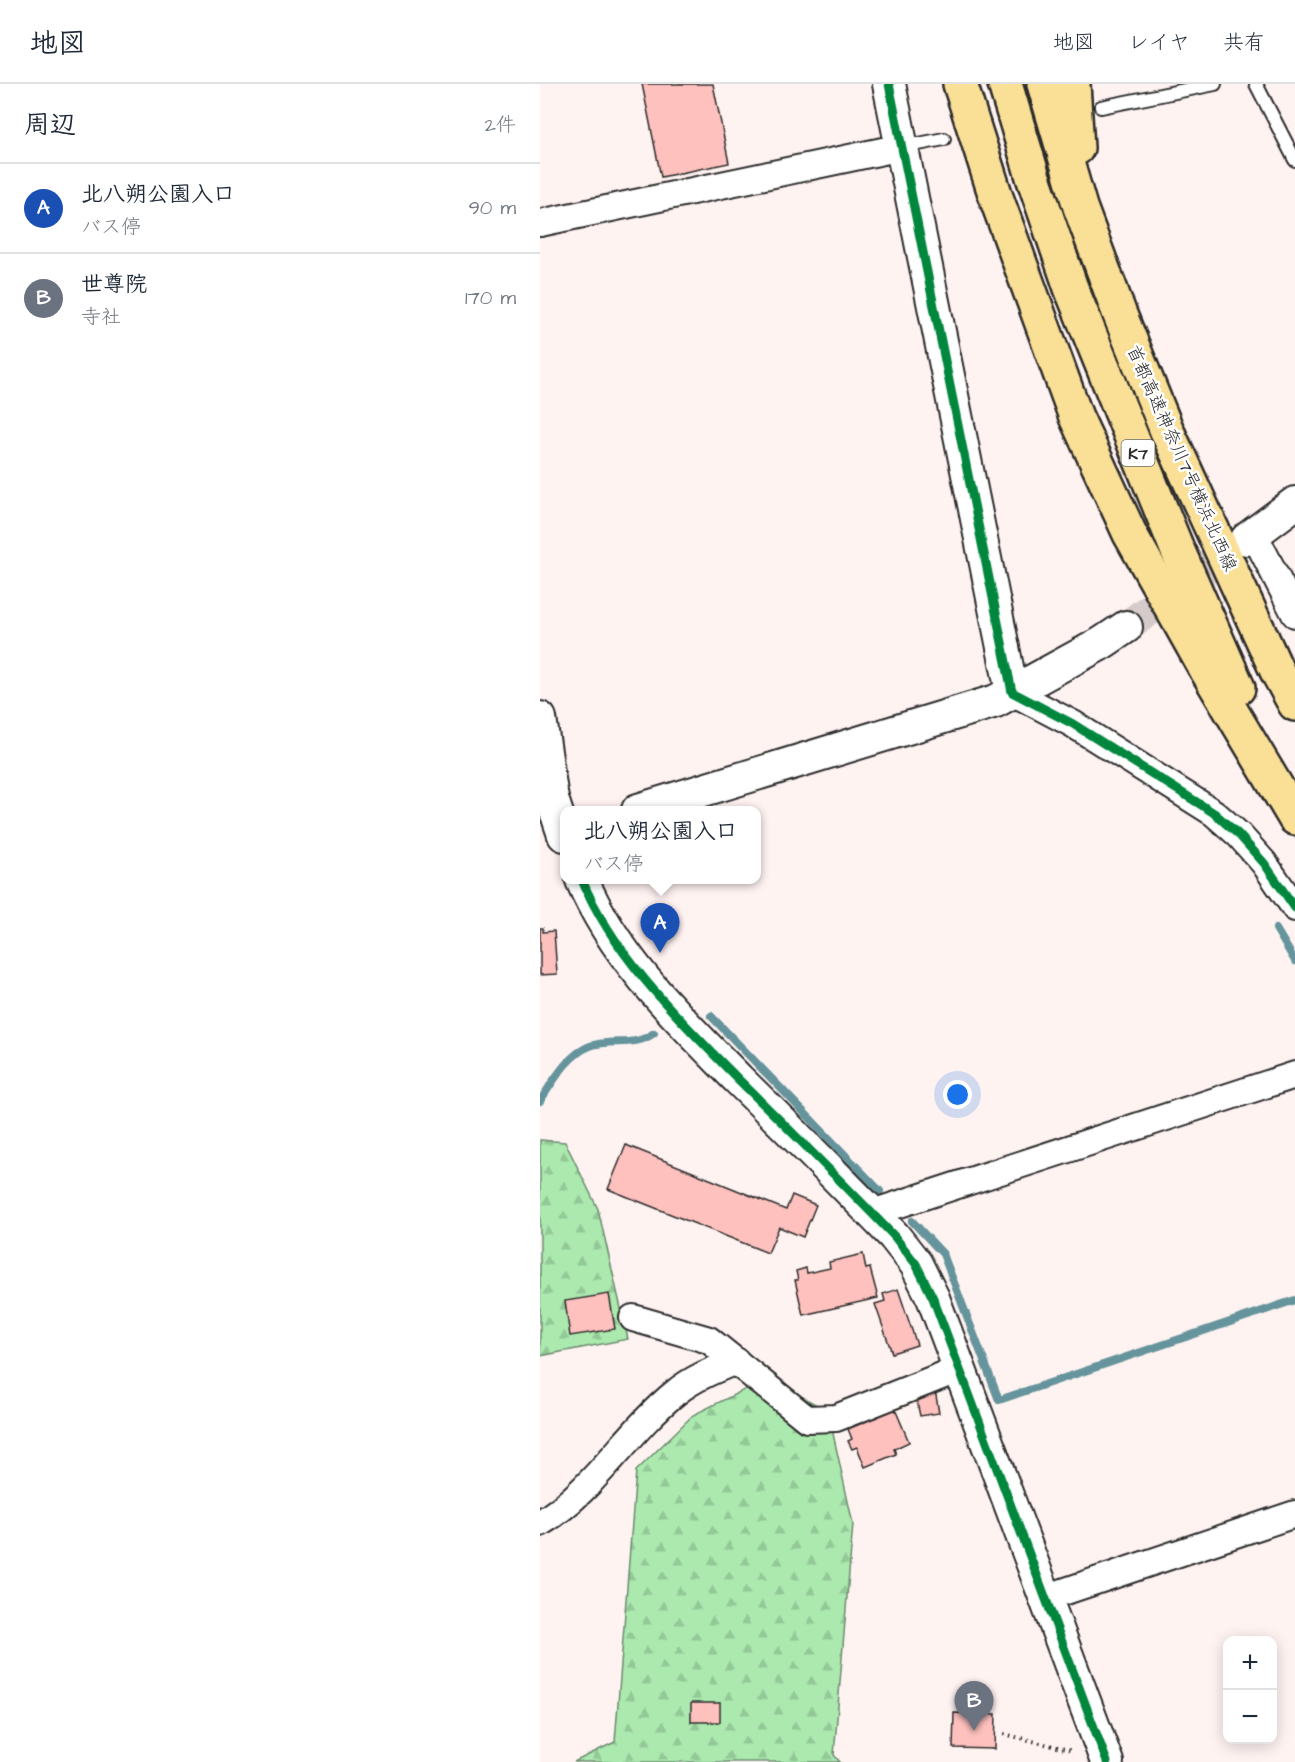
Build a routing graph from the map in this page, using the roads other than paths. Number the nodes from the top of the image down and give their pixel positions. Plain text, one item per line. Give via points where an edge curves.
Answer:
1 (889, 84) edge
2 (960, 84) edge
3 (1005, 84) edge
4 (1044, 84) edge
5 (1073, 84) edge
6 (1215, 84) edge
7 (1256, 84) edge
8 (1101, 107) dead end
9 (944, 139) dead end
10 (902, 147) junction
11 (1295, 160) edge
12 (1080, 207) junction
13 (540, 222) edge
14 (1295, 503) edge
15 (1251, 536) joint
16 (1295, 614) edge
17 (1126, 627) tunnel mouth
18 (1012, 692) junction
19 (1295, 704) edge
20 (540, 718) edge
21 (651, 806) edge
22 (1295, 813) edge
23 (1295, 818) edge
24 (558, 835) edge
25 (585, 884) edge
26 (1295, 908) edge
27 (1295, 1075) edge
28 (872, 1213) junction
29 (633, 1318) dead end
30 (736, 1361) junction
31 (959, 1369) junction
32 (1295, 1514) edge
33 (540, 1523) edge
34 (1045, 1598) junction
35 (1107, 1761) edge

1 - 10 street
2 - 23 highway via 997,200 1076,417 1130,534
3 - 22 highway, K7 via 1071,288 1113,394 1225,660
4 - 12 highway, K7
5 - 12 highway
6 - 8 lane
7 - 11 lane
9 - 10 lane
10 - 13 street
10 - 18 street
12 - 19 highway, 首都高速神奈川7号横浜北西線 / K7 via 1167,432
14 - 15 street
15 - 16 street
17 - 18 street
18 - 21 street via 985,704
18 - 26 street via 1073,724 1214,813 1264,863
20 - 24 street
25 - 28 street via 616,942 642,976
27 - 28 street
28 - 31 street via 916,1263
29 - 30 street via 709,1340
30 - 31 street via 807,1419 836,1418
30 - 33 street via 678,1391 593,1478
31 - 34 street
32 - 34 street
34 - 35 street

